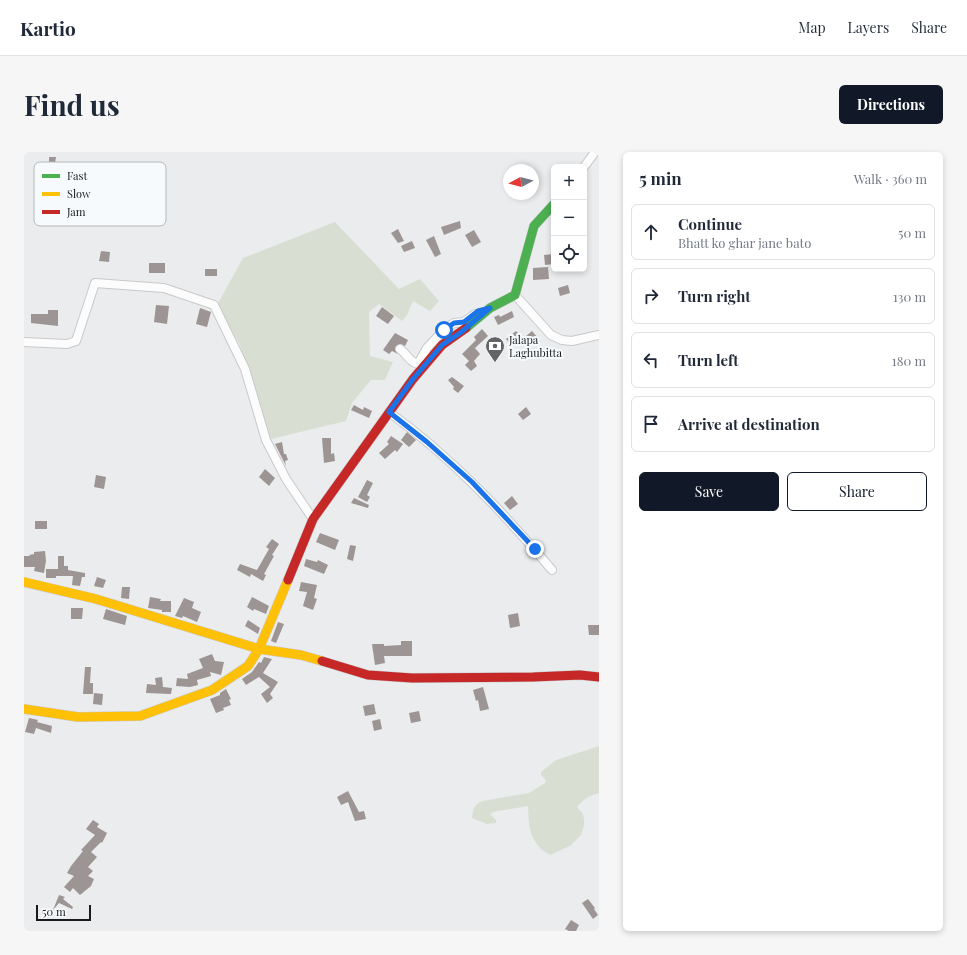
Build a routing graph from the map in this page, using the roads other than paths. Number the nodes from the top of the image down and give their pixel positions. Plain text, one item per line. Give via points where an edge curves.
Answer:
1 (595, 152) edge
2 (586, 164) edge
3 (551, 207) edge
4 (515, 295) junction
5 (490, 308) junction
6 (599, 335) edge
7 (24, 342) edge
8 (400, 349) dead end
9 (389, 412) junction
10 (313, 519) junction
11 (552, 570) dead end
12 (24, 582) edge
13 (259, 649) junction
14 (599, 677) edge
15 (24, 708) edge

1 - 2 street
3 - 4 street via 534,226
4 - 5 street
4 - 6 street via 550,335 572,341
5 - 8 street via 478,311 464,322 454,323 444,330 427,348 418,364 412,362
5 - 9 street via 442,345
7 - 10 street via 67,344 76,341 95,283 164,288 214,305 245,369 266,440 286,479
9 - 10 street
9 - 11 street via 472,482
10 - 13 street
12 - 13 street via 96,599
13 - 14 street via 301,655 375,675 412,678 533,678 580,675
13 - 15 street via 248,666 212,690 140,716 78,717

